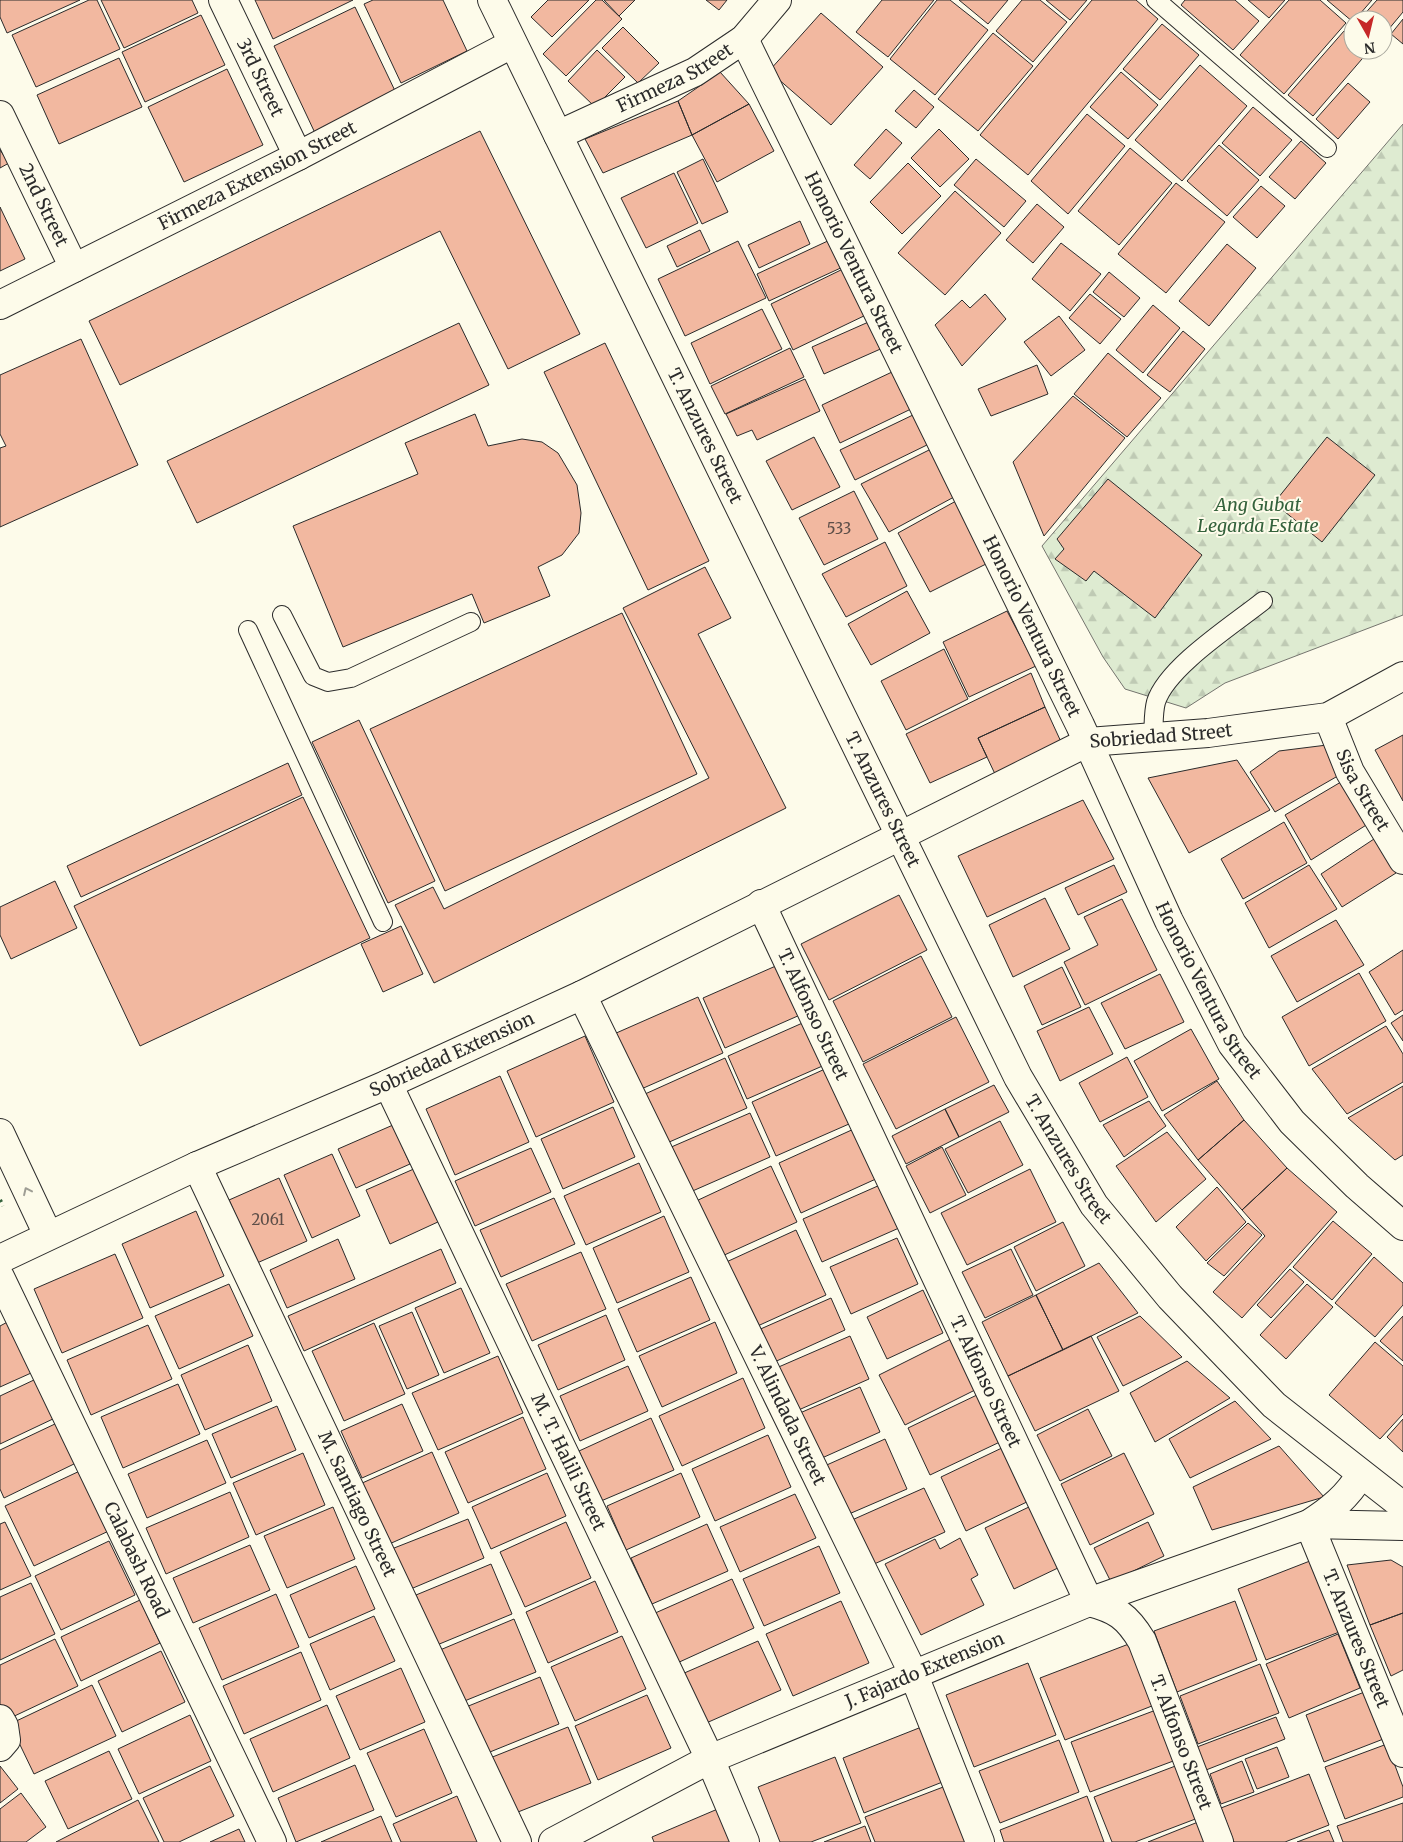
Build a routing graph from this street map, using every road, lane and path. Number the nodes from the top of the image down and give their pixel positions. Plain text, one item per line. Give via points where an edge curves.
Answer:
1 (223, 0) edge
2 (492, 0) edge
3 (776, 0) edge
4 (1156, 0) edge
5 (744, 39) junction
6 (512, 44) junction
7 (0, 115) edge
8 (558, 134) junction
9 (1327, 148) dead end
10 (298, 156) junction
11 (74, 268) junction
12 (0, 305) edge
13 (1263, 602) dead end
14 (282, 615) dead end
15 (471, 622) dead end
16 (248, 630) dead end
17 (1403, 676) edge
18 (1328, 717) junction
19 (1153, 737) junction
20 (1088, 742) junction
21 (899, 838) junction
22 (1403, 860) edge
23 (761, 904) junction
24 (383, 922) dead end
25 (582, 994) junction
26 (388, 1084) junction
27 (0, 1133) edge
28 (197, 1166) junction
29 (1403, 1226) edge
30 (48, 1235) junction
31 (0, 1259) edge
32 (0, 1276) edge
33 (1361, 1474) junction
34 (1403, 1506) edge
35 (1309, 1524) junction
36 (1403, 1526) edge
37 (1089, 1602) junction
38 (913, 1674) junction
39 (0, 1719) edge
40 (0, 1747) edge
41 (1403, 1753) edge
42 (710, 1758) junction
43 (272, 1842) edge
44 (517, 1842) edge
45 (553, 1842) edge
46 (745, 1842) edge
47 (980, 1842) edge
48 (1219, 1842) edge

1 - 10 street, 3rd Street
2 - 6 street, T. Anzures Street
3 - 5 street, Firmeza Street
4 - 9 lane
5 - 8 street, Firmeza Street via 695,72
5 - 20 street, Honorio Ventura Street
6 - 8 street, T. Anzures Street
6 - 10 street, Firmeza Extension Street
7 - 11 street, 2nd Street
8 - 21 street, T. Anzures Street
10 - 11 street, Firmeza Extension Street
11 - 12 street, Firmeza Extension Street
13 - 19 lane via 1186,662 1167,682 1156,702
14 - 15 lane via 313,676 328,682 351,678
16 - 24 lane
17 - 18 street, Sobriedad Street
18 - 19 street, Sobriedad Street
18 - 22 street, Sisa Street via 1350,772
19 - 20 street, Sobriedad Street
20 - 21 street, Sobriedad Street
20 - 29 street, Honorio Ventura Street via 1168,921 1232,1044 1292,1122 1356,1186
21 - 23 street, Sobriedad Extension
21 - 33 street, T. Anzures Street via 1018,1076 1094,1205 1170,1297 1274,1405
23 - 25 street, Sobriedad Extension
23 - 37 street, T. Alfonso Street
25 - 26 street, Sobriedad Extension
25 - 38 street, V. Alindada Street
26 - 28 street, Sobriedad Extension
26 - 42 street, M. T. Halili Street
30 -> 27 street
28 - 30 street, Sobriedad Extension
28 - 44 street, M. Santiago Street
30 - 31 street, Sobriedad Extension
32 - 43 street, Calabash Road
33 - 34 street, T. Anzures Street
33 - 35 street, J. Fajardo Extension via 1335,1508
35 - 36 street, J. Fajardo Extension
35 - 37 street, J. Fajardo Extension
35 - 41 street, T. Anzures Street
37 - 38 street, J. Fajardo Extension
37 - 48 street, T. Alfonso Street via 1112,1608 1131,1623 1142,1640
38 - 42 street, J. Fajardo Extension
38 - 47 street, V. Alindada Street
39 - 40 street via 6,1740
42 - 45 street, J. Fajardo Extension
42 - 46 street, M. T. Halili Street

